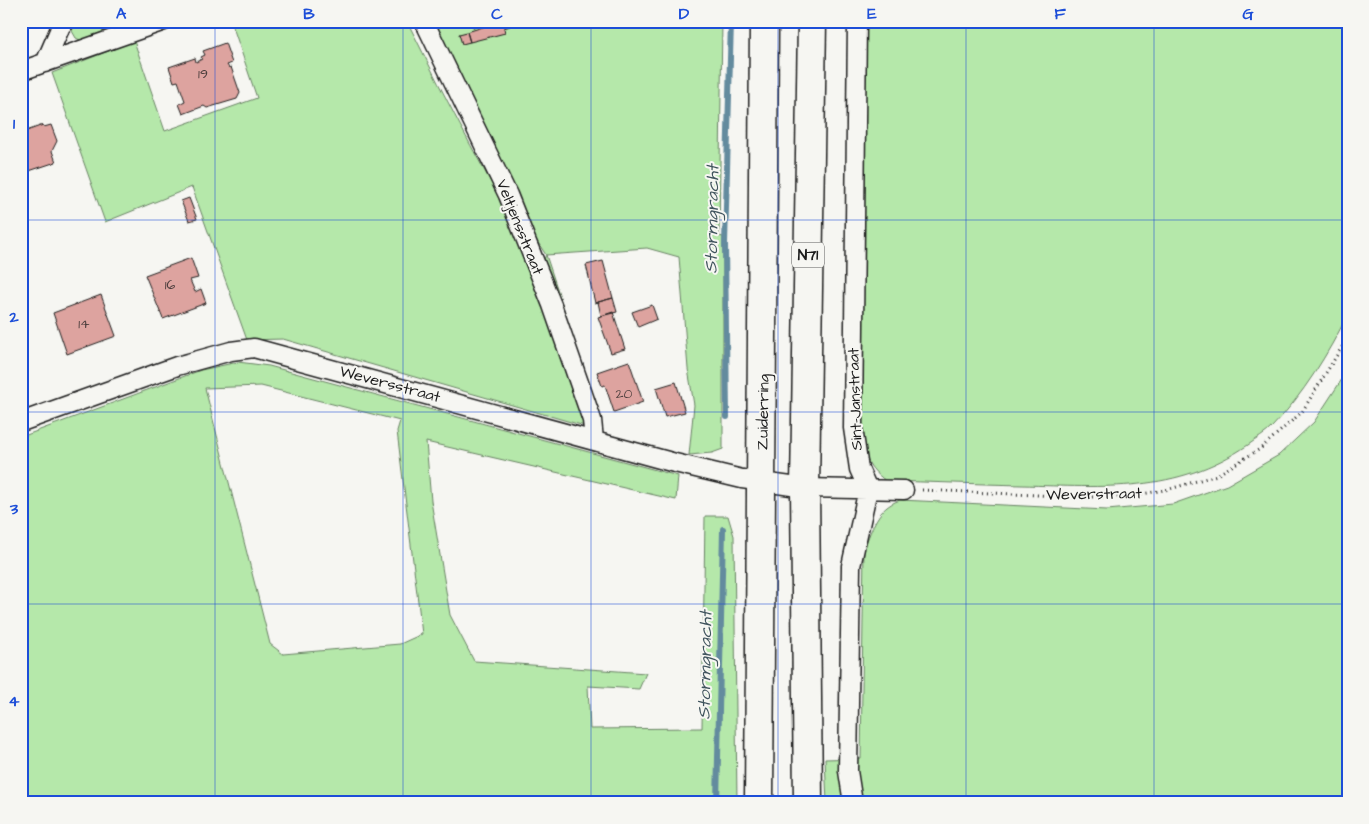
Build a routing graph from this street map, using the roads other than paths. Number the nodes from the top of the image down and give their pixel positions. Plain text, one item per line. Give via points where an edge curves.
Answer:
1 (66, 21) edge
2 (164, 21) edge
3 (424, 21) edge
4 (764, 21) edge
5 (812, 21) edge
6 (857, 21) edge
7 (45, 63) junction
8 (21, 72) edge
9 (21, 422) edge
10 (594, 440) junction
11 (762, 483) junction
12 (805, 488) junction
13 (868, 489) junction
14 (904, 490) road end
15 (759, 803) edge
16 (808, 803) edge
17 (853, 803) edge

1 - 7 street
2 - 7 street
3 - 10 street, Veltjensstraat via 508,195 574,367 592,420
4 - 11 highway, Zuiderring
5 - 12 highway, N71
6 - 13 street, Sint-Janstraat via 853,428 859,469
7 - 8 street
9 - 10 street, Weversstraat via 177,366 254,348
10 - 11 street, Weversstraat
11 - 12 street, Weversstraat
11 - 15 highway, Zuiderring
12 - 13 street
12 - 16 highway, N71
13 - 14 street
13 - 17 street via 851,566 848,772

